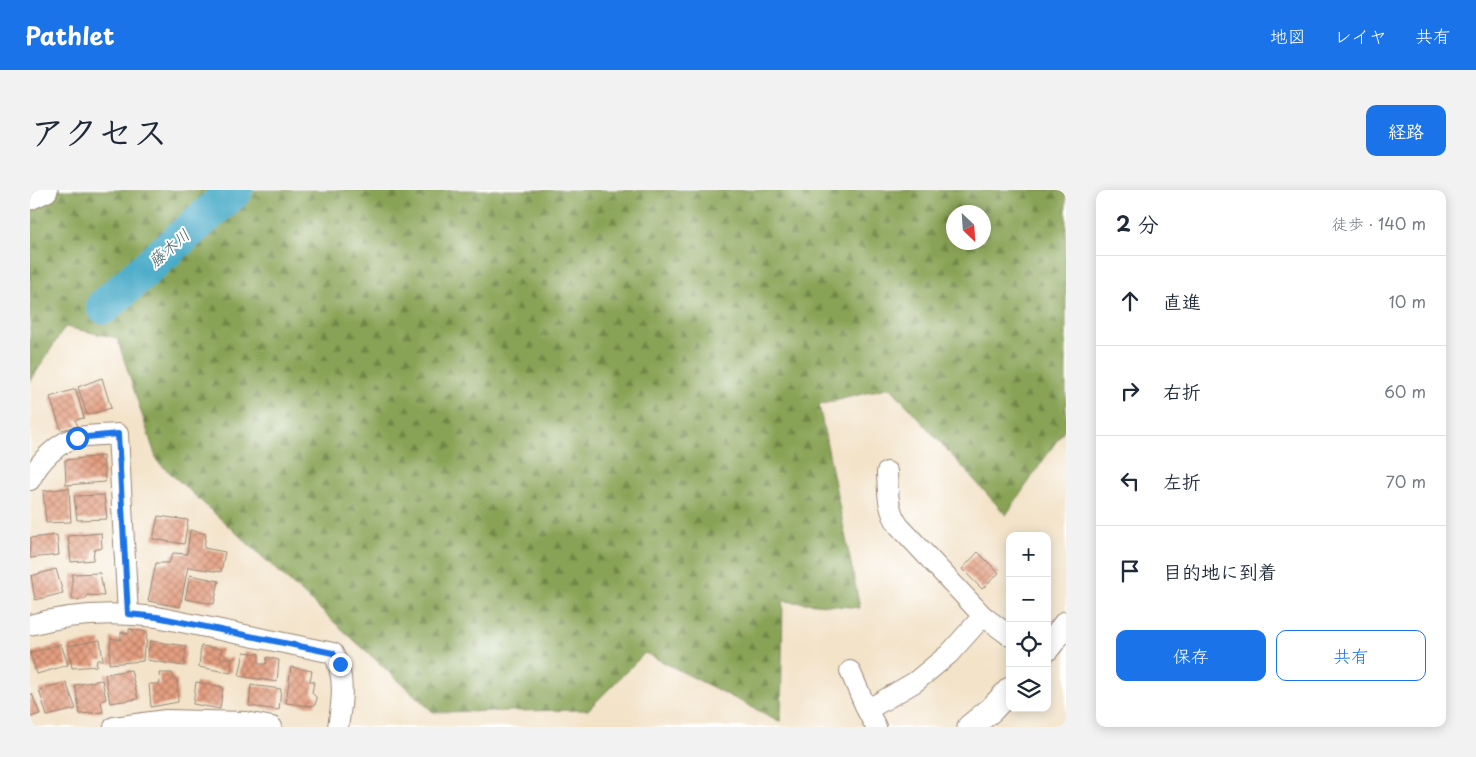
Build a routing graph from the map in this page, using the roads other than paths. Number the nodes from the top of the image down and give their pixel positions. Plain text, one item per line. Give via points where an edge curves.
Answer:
1 (45, 190) edge
2 (30, 196) edge
3 (887, 472) dead end
4 (30, 480) edge
5 (128, 614) junction
6 (983, 616) junction
7 (1066, 624) edge
8 (30, 625) edge
9 (1006, 633) edge
10 (1051, 643) edge
11 (850, 671) dead end
12 (1006, 694) edge
13 (872, 718) edge
14 (114, 727) edge
15 (272, 727) edge
16 (338, 727) edge
17 (970, 727) edge

1 - 2 street
3 - 6 street via 889,506 896,522
4 - 5 street via 58,447 77,438 118,434
5 - 8 street via 82,614
5 - 16 street via 333,653 340,664 342,703
6 - 9 street
6 - 13 street via 949,654
7 - 10 street
11 - 13 street
12 - 17 street
14 - 15 street via 166,720 246,722

